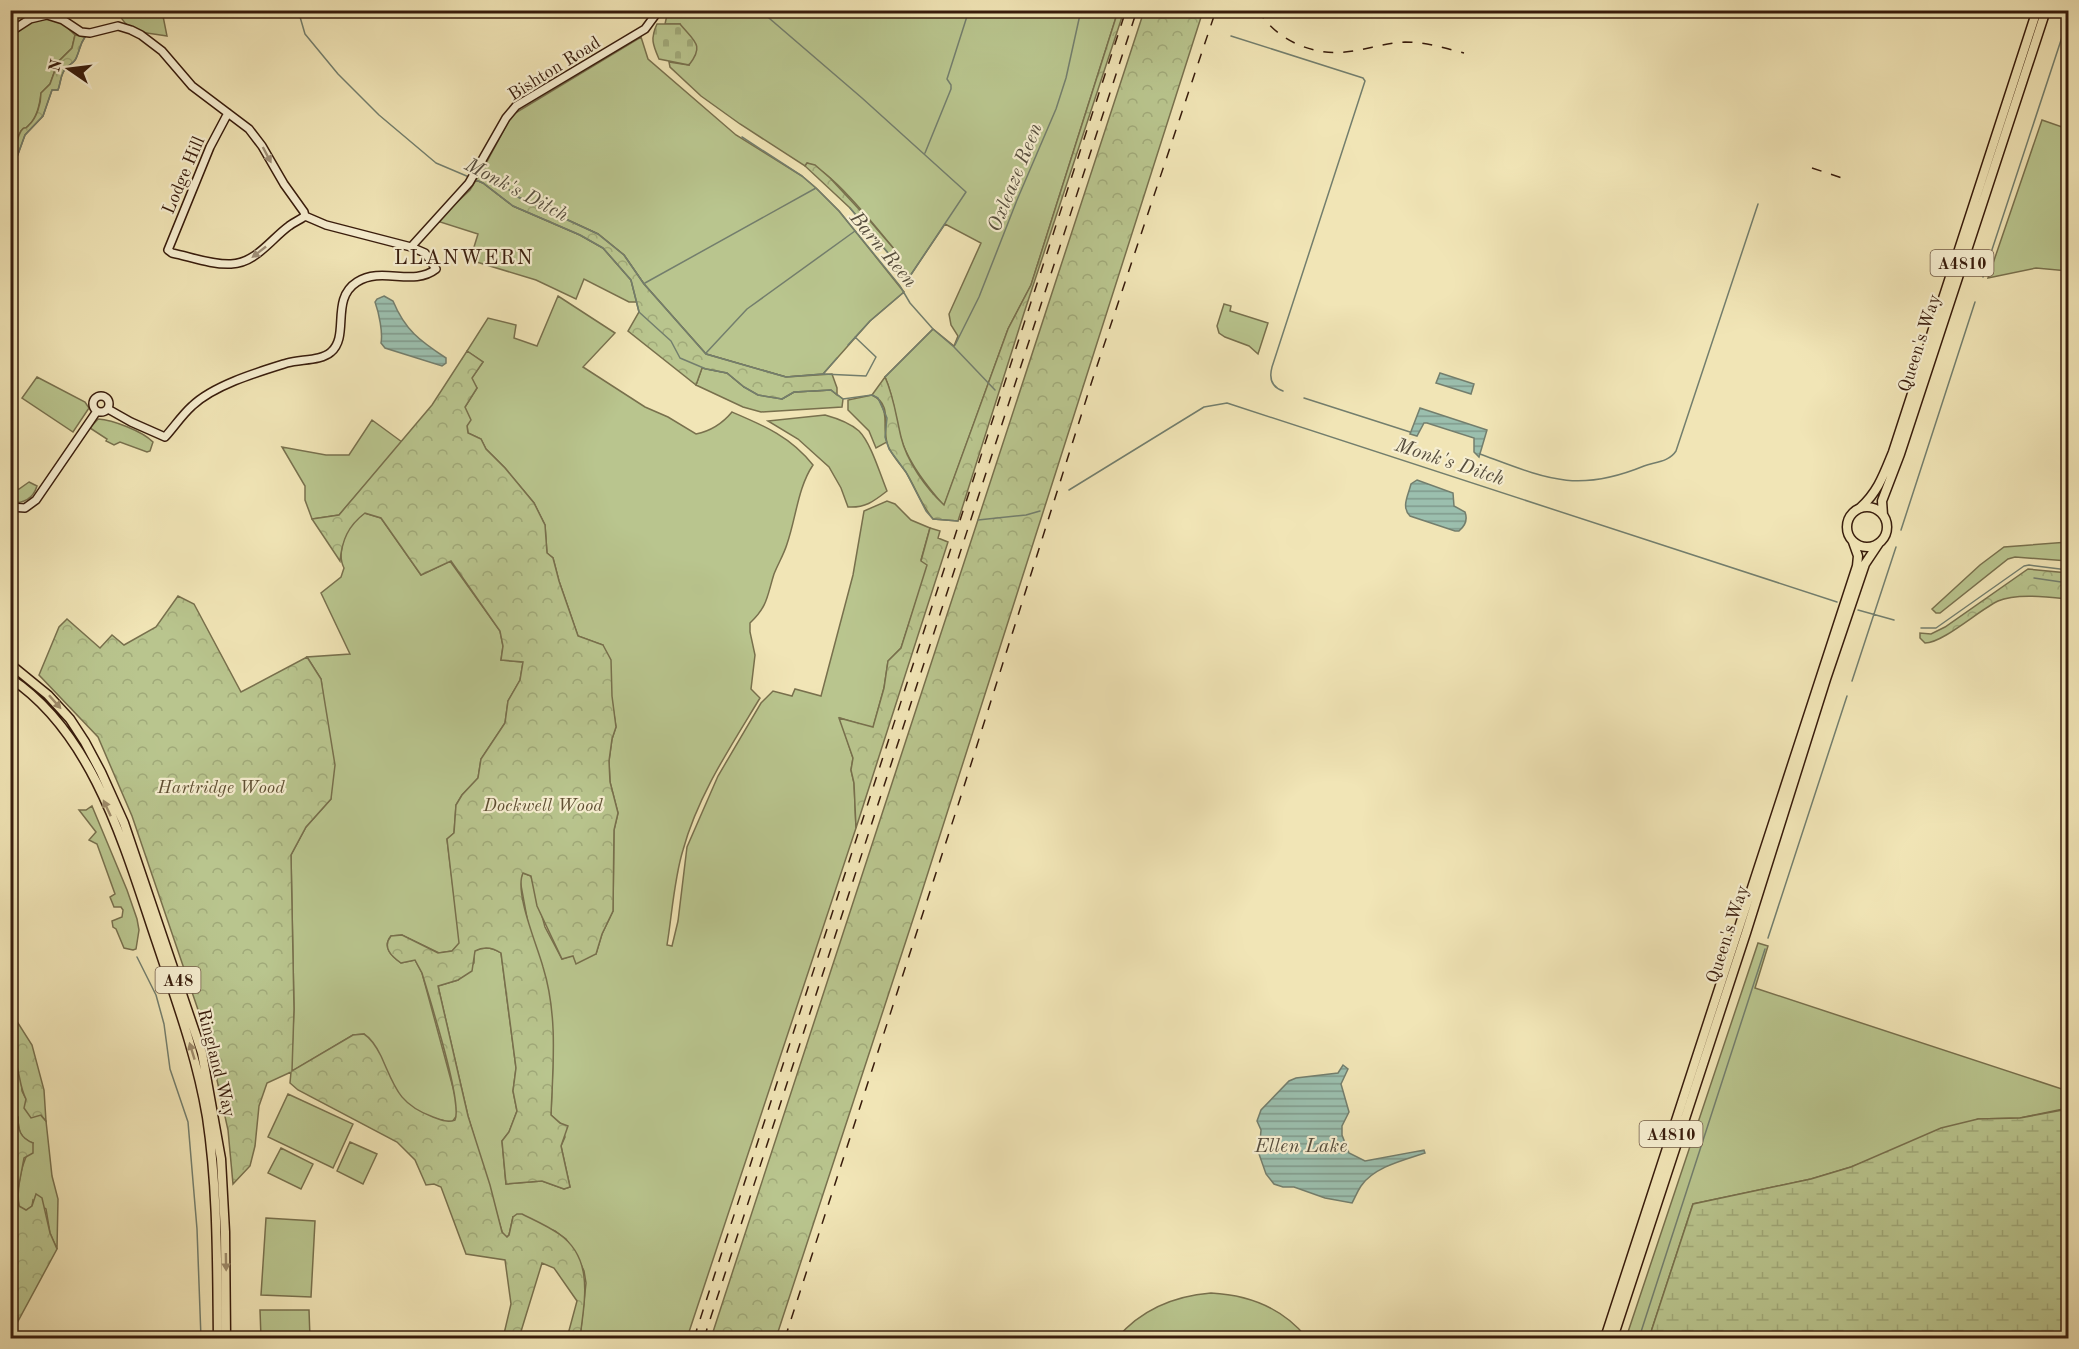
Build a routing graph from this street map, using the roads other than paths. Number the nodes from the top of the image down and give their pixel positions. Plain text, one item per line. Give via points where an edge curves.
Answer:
1 (659, 10) edge
2 (2037, 10) edge
3 (2046, 10) edge
4 (10, 32) edge
5 (228, 113) junction
6 (305, 216) junction
7 (411, 247) junction
8 (108, 409) junction
9 (97, 411) junction
10 (10, 507) edge
11 (1860, 508) junction
12 (1882, 515) junction
13 (1852, 542) junction
14 (1879, 543) junction
15 (10, 664) edge
16 (10, 678) edge
17 (218, 1338) edge
18 (226, 1338) edge
19 (1605, 1338) edge
20 (1613, 1338) edge

1 - 7 street, Bishton Road via 645,29 516,106 469,183
2 - 11 main road, Queen's Way / A4810 via 1893,452 1881,484
3 - 12 main road, Queen's Way / A4810 via 1882,501
4 - 5 street via 30,19 47,15 81,32 123,27 153,43 192,86
5 -> 6 street via 242,121 256,138
6 -> 5 street, Lodge Hill via 256,255 241,262 210,261 168,250
6 - 7 street
7 - 8 street via 425,253 436,269 421,276 385,274 358,281 343,301 339,338 328,354 289,363 217,389 191,406 165,437
8 - 9 street
8 - 9 street via 109,401 100,396 94,401
9 - 10 street via 36,500 25,508
11 - 12 main road via 1870,508
11 - 13 main road, Queen's Way / A4810 via 1847,521
12 - 14 main road, Queen's Way / A4810 via 1887,529
13 - 14 main road via 1863,547
13 - 19 main road, Queen's Way / A4810 via 1858,556 1857,566
14 - 20 main road, Queen's Way / A4810 via 1865,564 1830,668
15 -> 18 main road, Ringland Way / A48 via 70,719 101,772 124,823 202,1053 221,1159
17 -> 16 main road, Ringland Way / A48 via 213,1160 201,1088 183,1024 118,831 91,774 61,725

